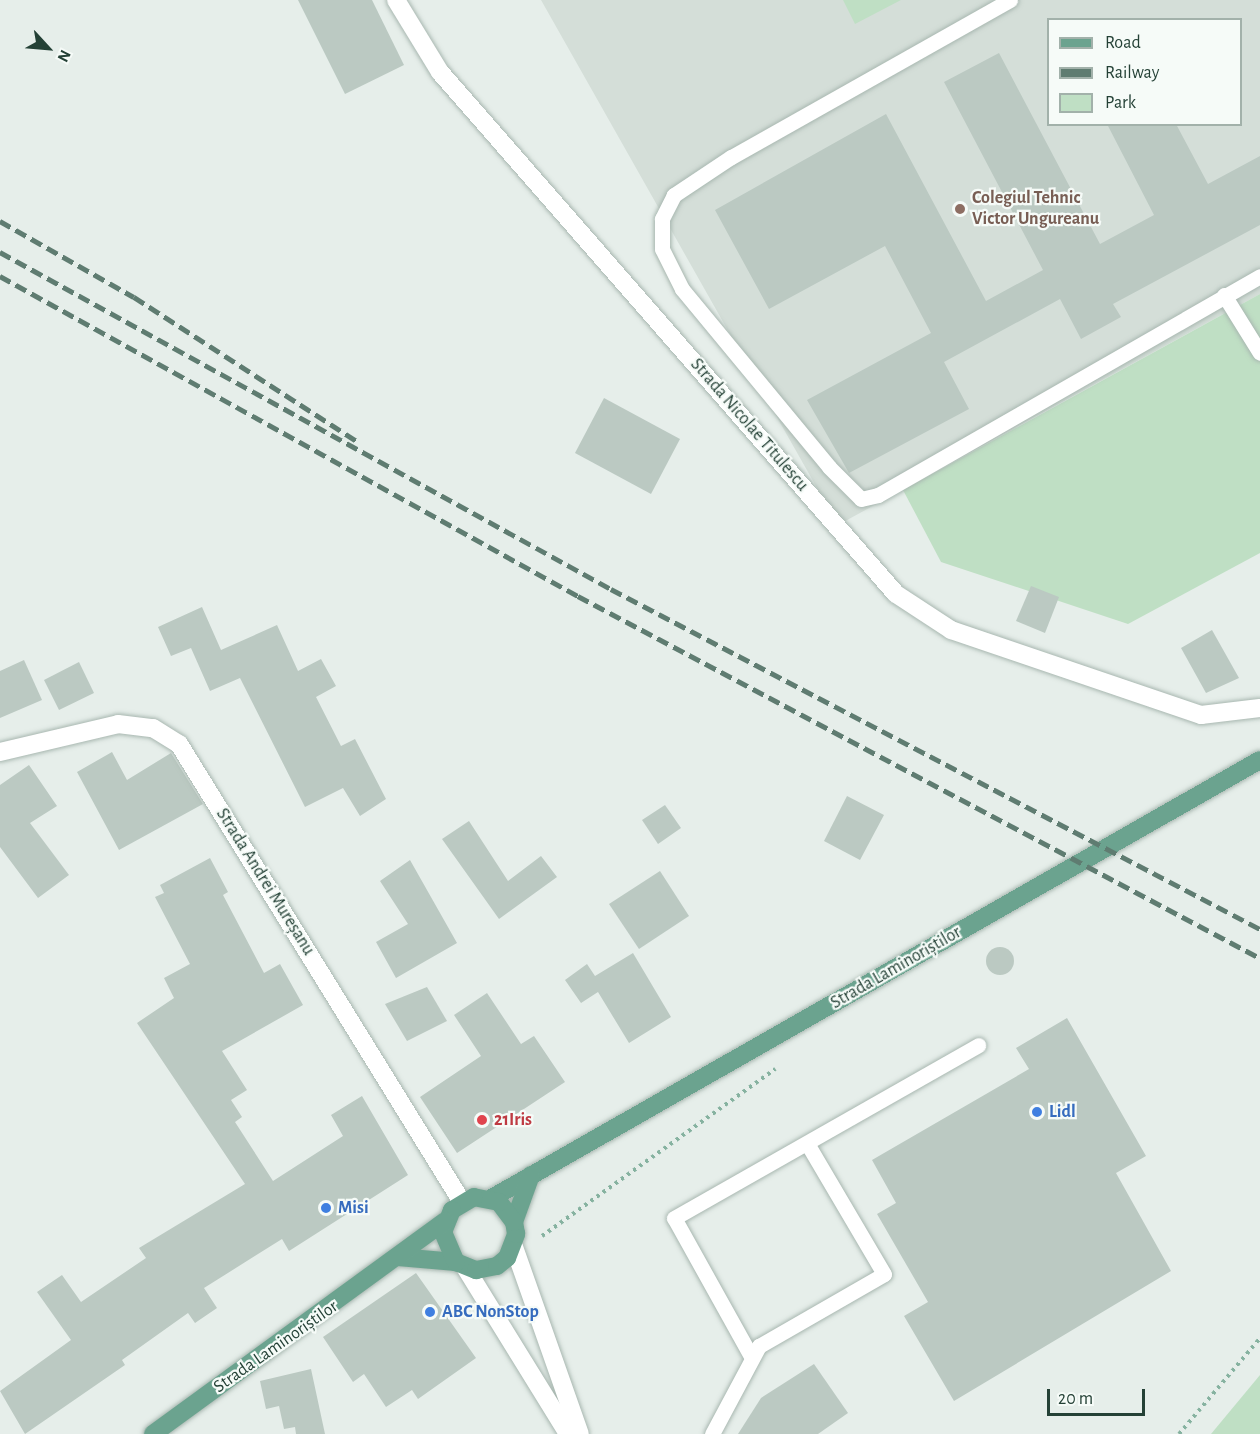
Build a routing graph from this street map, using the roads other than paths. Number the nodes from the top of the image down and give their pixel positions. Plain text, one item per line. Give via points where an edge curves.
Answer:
1 (396, 0) edge
2 (1010, 0) edge
3 (1260, 276) edge
4 (1224, 295) junction
5 (1260, 353) edge
6 (1260, 708) edge
7 (0, 752) edge
8 (1260, 760) edge
9 (978, 1045) dead end
10 (808, 1145) junction
11 (531, 1175) junction
12 (475, 1199) junction
13 (446, 1221) junction
14 (514, 1222) junction
15 (515, 1250) junction
16 (398, 1257) junction
17 (460, 1264) junction
18 (752, 1358) junction
19 (153, 1434) edge
20 (568, 1434) edge
21 (580, 1434) edge
22 (712, 1434) edge

1 - 6 street, Strada Nicolae Titulescu via 440,72 896,594 951,630 1201,715
2 - 4 lane via 731,157 674,195 662,219 662,249 681,289 861,499 878,495
3 - 4 lane
4 - 5 lane
7 - 12 street, Strada Andrei Mureșanu via 118,724 153,728 179,744 451,1178
8 - 11 main road, Strada Laminoriștilor
9 - 10 lane
10 - 18 lane via 884,1274 759,1346
10 - 18 lane via 674,1218
11 - 12 main road, Strada Laminoriștilor
11 - 14 main road
12 - 13 main road
12 - 14 main road
13 - 16 main road, Strada Laminoriștilor
13 - 17 main road via 444,1243
14 - 15 main road
15 - 17 main road via 497,1266
15 - 21 street
16 - 17 main road
16 - 19 main road, Strada Laminoriștilor
17 - 20 street
18 - 22 lane

